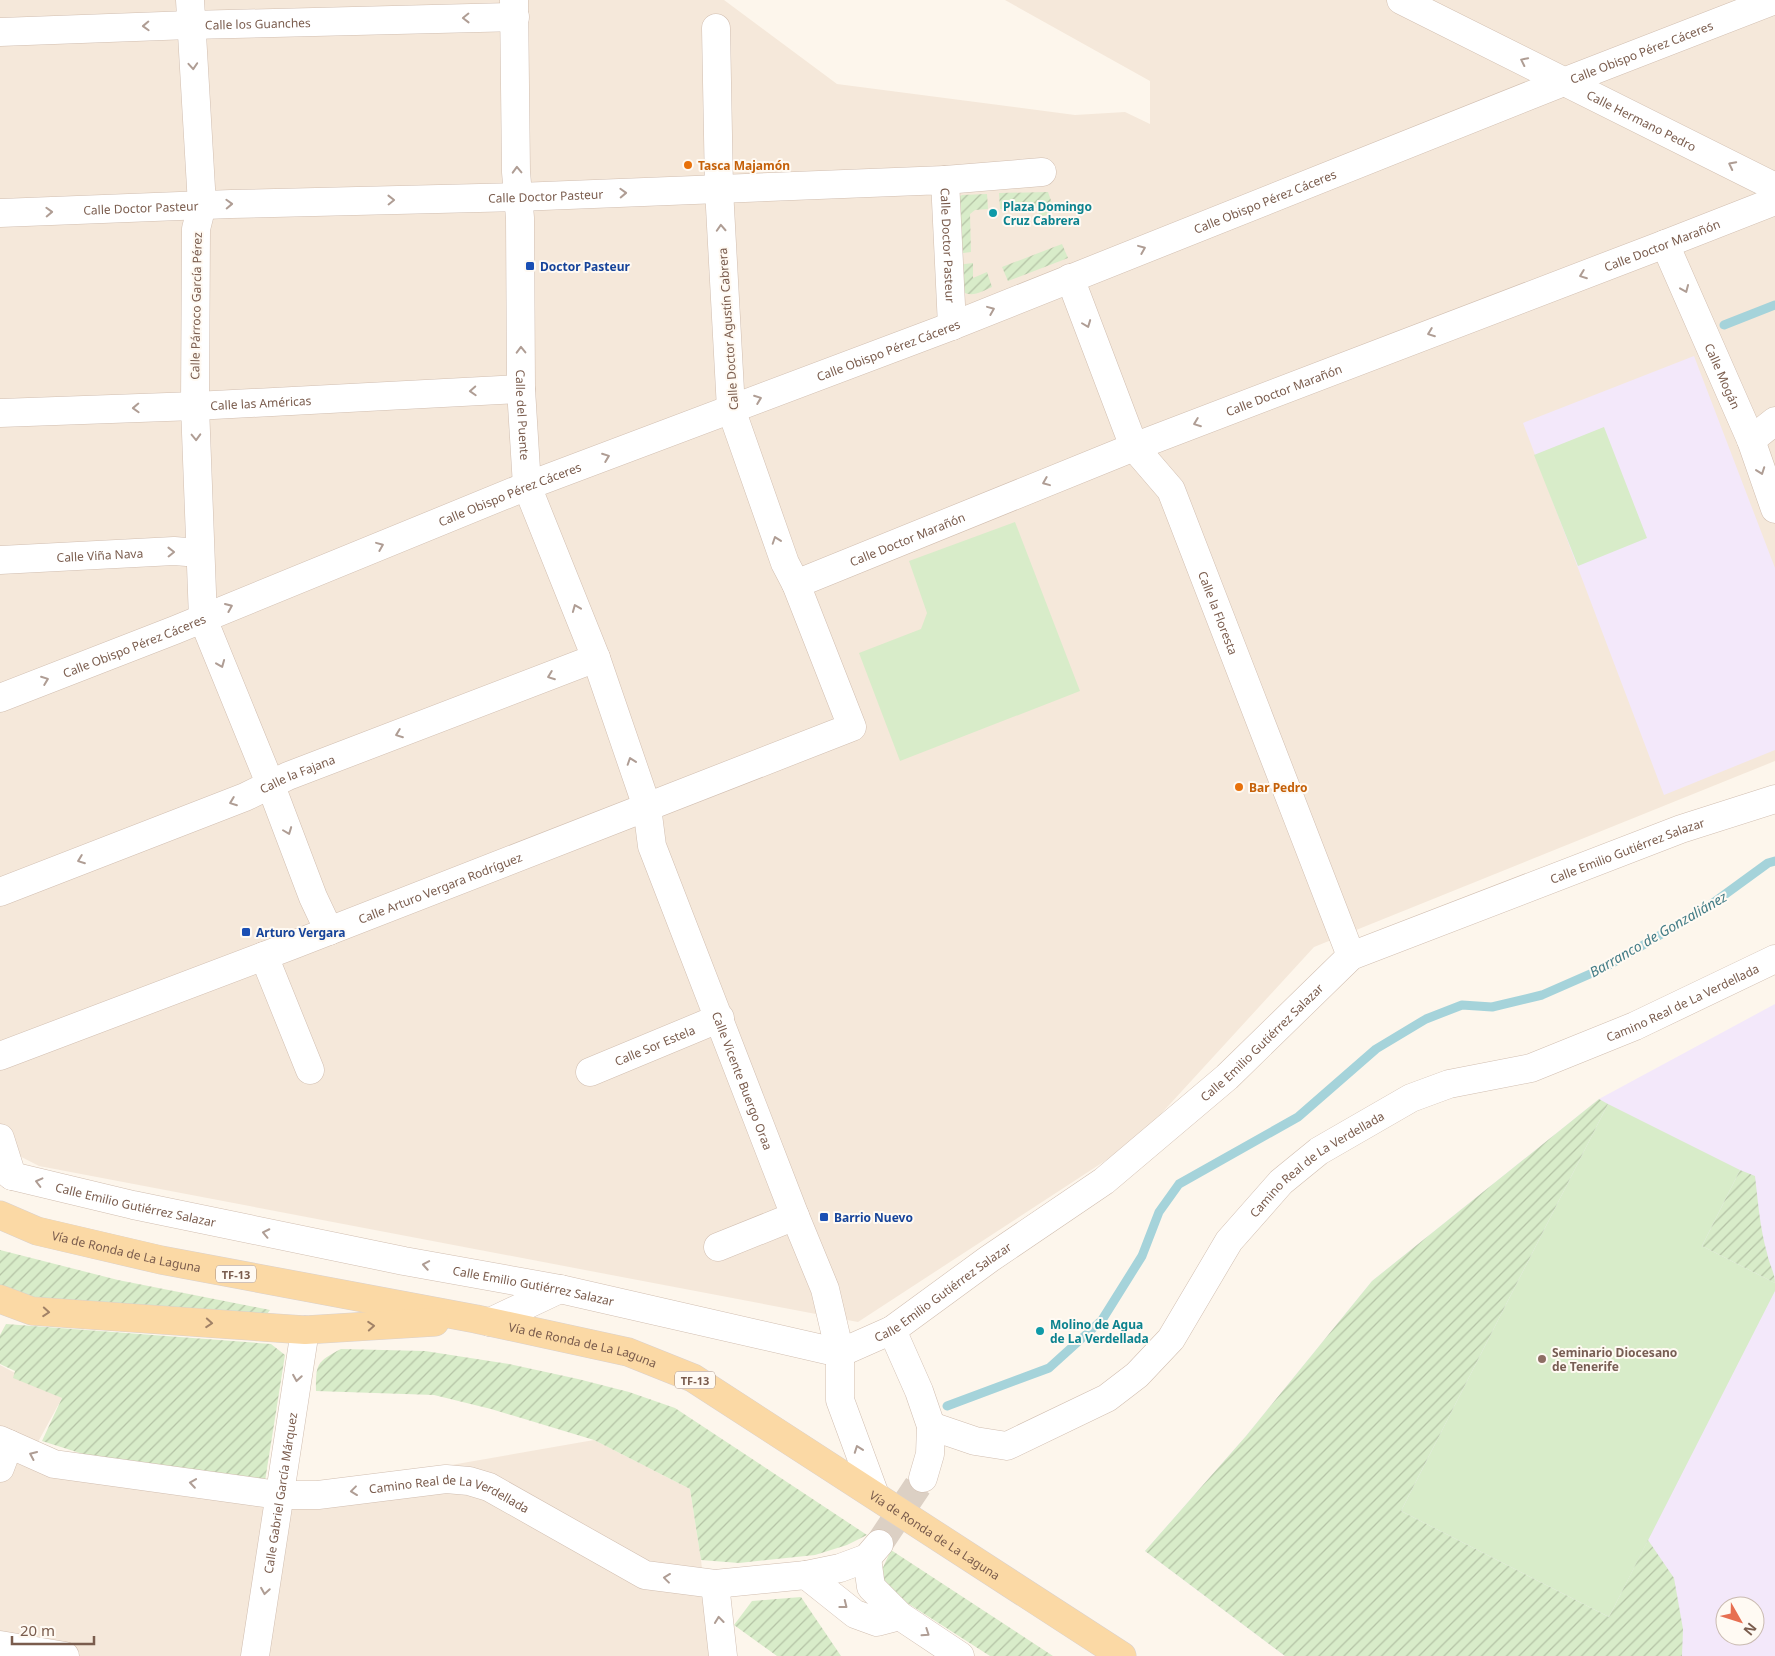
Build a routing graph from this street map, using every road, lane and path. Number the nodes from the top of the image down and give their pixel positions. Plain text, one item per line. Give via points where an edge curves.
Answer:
1 (1401, 0) edge
2 (1775, 0) edge
3 (514, 8) edge
4 (190, 12) edge
5 (716, 28) dead end
6 (0, 32) edge
7 (1566, 81) junction
8 (1042, 172) dead end
9 (945, 180) junction
10 (1775, 187) edge
11 (719, 189) junction
12 (518, 197) junction
13 (1775, 201) edge
14 (202, 206) junction
15 (0, 213) edge
16 (1666, 244) junction
17 (1070, 278) junction
18 (952, 326) junction
19 (521, 389) junction
20 (195, 406) junction
21 (731, 409) junction
22 (0, 413) edge
23 (1775, 421) edge
24 (1751, 440) junction
25 (1134, 447) junction
26 (527, 486) junction
27 (1775, 509) edge
28 (200, 553) junction
29 (0, 560) edge
30 (796, 584) junction
31 (203, 618) junction
32 (596, 658) junction
33 (0, 698) edge
34 (852, 727) joint
35 (271, 786) junction
36 (1775, 799) edge
37 (647, 807) junction
38 (0, 892) edge
39 (329, 931) junction
40 (264, 956) junction
41 (1351, 956) junction
42 (1775, 959) edge
43 (720, 1018) junction
44 (0, 1056) edge
45 (310, 1070) dead end
46 (590, 1072) dead end
47 (0, 1138) edge
48 (6, 1171) edge
49 (0, 1215) edge
50 (795, 1216) junction
51 (718, 1247) dead end
52 (560, 1289) junction
53 (0, 1298) edge
54 (483, 1320) junction
55 (305, 1330) junction
56 (892, 1330) junction
57 (840, 1353) junction
58 (932, 1426) junction
59 (3, 1451) edge
60 (923, 1478) tunnel mouth
61 (279, 1495) junction
62 (875, 1495) junction
63 (806, 1575) junction
64 (715, 1584) junction
65 (900, 1616) junction
66 (0, 1645) edge
67 (65, 1656) edge
68 (255, 1656) edge
69 (723, 1656) edge
70 (960, 1656) edge
71 (1122, 1656) edge

7 -> 1 street, Calle Hermano Pedro
2 - 7 street, Calle Obispo Pérez Cáceres
3 -> 4 street, Calle los Guanches
12 -> 3 street, Calle del Puente
4 -> 6 street, Calle los Guanches
4 -> 14 street, Calle Párroco García Pérez
5 - 11 street, Calle Doctor Agustín Cabrera
10 -> 7 street, Calle Hermano Pedro
17 -> 7 street, Calle Obispo Pérez Cáceres
8 - 9 street
9 - 11 street, Calle Doctor Pasteur
9 - 18 street, Calle Doctor Pasteur
12 -> 11 street, Calle Doctor Pasteur
21 -> 11 street, Calle Doctor Agustín Cabrera
14 -> 12 street, Calle Doctor Pasteur
19 -> 12 street, Calle del Puente
13 - 16 street, Calle Doctor Marañón
15 -> 14 street, Calle Doctor Pasteur
14 - 20 street, Calle Párroco García Pérez via 196,229
16 -> 24 street, Calle Mogán
16 -> 25 street, Calle Doctor Marañón
18 -> 17 street, Calle Obispo Pérez Cáceres
17 -> 25 street, Calle la Floresta
21 -> 18 street, Calle Obispo Pérez Cáceres
19 -> 20 street, Calle las Américas
19 - 26 street, Calle del Puente
20 -> 22 street, Calle las Américas
20 -> 28 street, Calle Párroco García Pérez
26 -> 21 street, Calle Obispo Pérez Cáceres
30 -> 21 street, Calle Doctor Agustín Cabrera via 785,563
23 - 24 street
24 -> 27 street, Calle Mogán
25 -> 30 street, Calle Doctor Marañón
25 - 41 street, Calle la Floresta via 1171,490
31 -> 26 street, Calle Obispo Pérez Cáceres
32 -> 26 street, Calle del Puente
29 -> 28 street, Calle Viña Nava via 174,551
28 - 31 street, Calle Párroco García Pérez
30 - 34 street, Calle Doctor Agustín Cabrera
33 -> 31 street, Calle Obispo Pérez Cáceres
31 -> 35 street, Calle Párroco García Pérez
32 -> 35 street, Calle la Fajana via 288,776
37 -> 32 street, Calle del Puente
34 - 37 street, Calle Arturo Vergara Rodríguez
35 -> 38 street, Calle la Fajana
35 -> 39 street, Calle Párroco García Pérez
36 - 41 street, Calle Emilio Gutiérrez Salazar via 1681,829
37 - 39 street, Calle Arturo Vergara Rodríguez
37 - 43 street, Calle Vicente Buergo Oraa via 652,846
39 - 40 street, Calle Arturo Vergara Rodríguez
40 - 44 street, Calle Arturo Vergara Rodríguez
40 - 45 street
41 - 56 street, Calle Emilio Gutiérrez Salazar via 1227,1077 1104,1181
42 - 58 street, Camino Real de La Verdellada via 1635,1026 1531,1068 1449,1084 1411,1098 1319,1151 1281,1182 1229,1241 1171,1339 1137,1375 1107,1398 1008,1446 975,1441
43 - 46 street, Calle Sor Estela
43 - 50 street, Calle Vicente Buergo Oraa
47 - 48 street
52 -> 48 street, Calle Emilio Gutiérrez Salazar via 404,1261 132,1205
49 - 54 main road, Vía de Ronda de La Laguna / TF-13 via 37,1231 161,1260
50 - 51 street
50 - 57 street, Calle Vicente Buergo Oraa via 825,1289
52 - 54 street
52 - 57 street, Calle Emilio Gutiérrez Salazar
53 -> 55 main road via 32,1311
55 -> 54 main road
54 - 62 main road, Vía de Ronda de La Laguna / TF-13 via 628,1352 693,1378
55 -> 61 street, Calle Gabriel García Márquez
56 - 57 street, Calle Emilio Gutiérrez Salazar
56 - 58 street
62 -> 57 street, Calle Vicente Buergo Oraa via 840,1400
58 - 60 street via 930,1454
61 -> 59 street, Camino Real de La Verdellada via 54,1464
64 -> 61 street, Camino Real de La Verdellada via 645,1575 489,1487 469,1481 446,1479 318,1495
61 -> 68 street, Calle Gabriel García Márquez
62 - 71 main road, Vía de Ronda de La Laguna / TF-13
63 - 64 street, Camino Real de La Verdellada
63 -> 65 street via 855,1614 877,1622
63 - 65 street, Camino Real de La Verdellada via 840,1568 873,1551 872,1587
69 -> 64 street
65 -> 70 street
66 - 67 street

